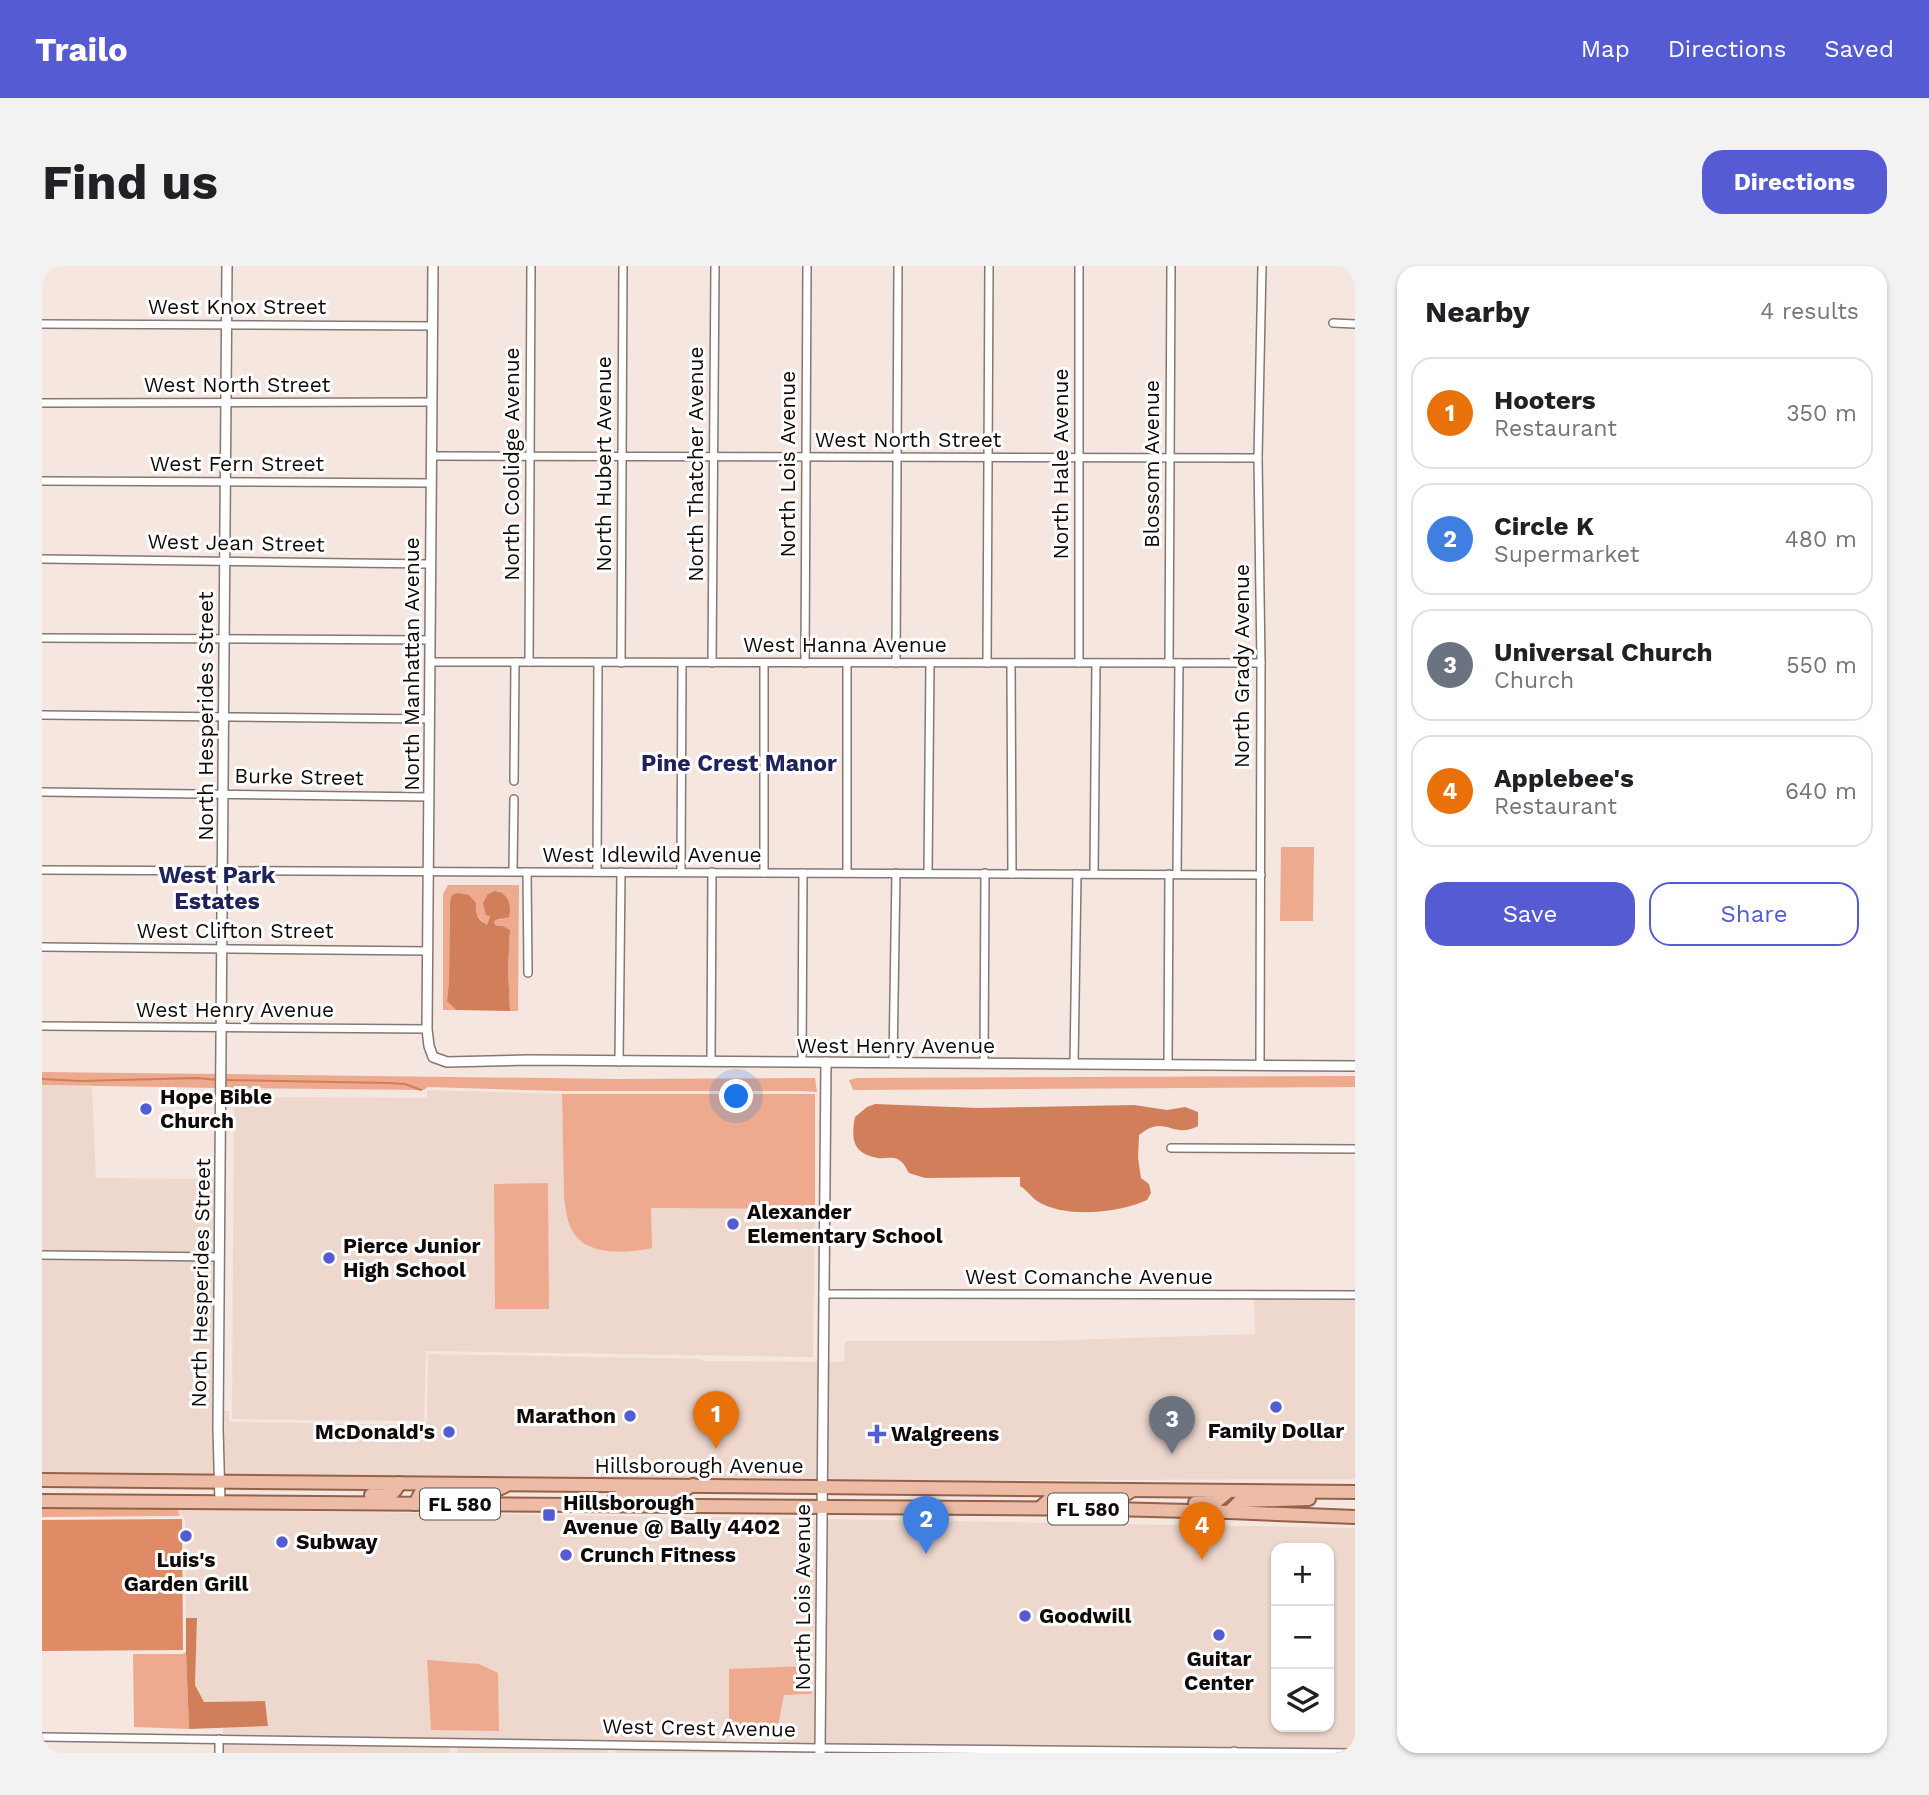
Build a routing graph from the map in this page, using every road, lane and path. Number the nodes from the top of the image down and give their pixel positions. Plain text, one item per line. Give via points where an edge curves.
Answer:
1 (227, 266) edge
2 (433, 266) edge
3 (531, 266) edge
4 (623, 266) edge
5 (715, 266) edge
6 (807, 266) edge
7 (898, 266) edge
8 (989, 266) edge
9 (1079, 266) edge
10 (1171, 266) edge
11 (1262, 266) edge
12 (1333, 323) dead end
13 (42, 324) edge
14 (1355, 324) edge
15 (226, 325) junction
16 (432, 326) junction
17 (432, 402) junction
18 (42, 403) edge
19 (226, 403) junction
20 (431, 456) junction
21 (530, 456) junction
22 (622, 457) junction
23 (713, 457) junction
24 (806, 457) junction
25 (896, 457) junction
26 (988, 457) junction
27 (1079, 457) junction
28 (1170, 458) junction
29 (1258, 458) junction
30 (42, 481) edge
31 (225, 482) junction
32 (431, 483) junction
33 (42, 559) edge
34 (225, 560) junction
35 (430, 564) junction
36 (42, 638) edge
37 (224, 638) junction
38 (430, 640) junction
39 (430, 662) junction
40 (515, 662) junction
41 (528, 662) junction
42 (598, 663) junction
43 (621, 663) junction
44 (682, 663) junction
45 (712, 663) junction
46 (764, 663) junction
47 (805, 663) junction
48 (847, 663) junction
49 (896, 663) junction
50 (930, 663) junction
51 (987, 663) junction
52 (1010, 663) junction
53 (1079, 663) junction
54 (1096, 663) junction
55 (1169, 663) junction
56 (1179, 663) junction
57 (1261, 663) junction
58 (42, 715) edge
59 (223, 716) junction
60 (429, 719) junction
61 (514, 781) dead end
62 (42, 792) edge
63 (222, 794) junction
64 (429, 797) junction
65 (514, 799) dead end
66 (42, 870) edge
67 (222, 871) junction
68 (428, 871) junction
69 (513, 872) junction
70 (527, 872) junction
71 (597, 872) junction
72 (621, 872) junction
73 (681, 872) junction
74 (712, 872) junction
75 (764, 873) junction
76 (803, 873) junction
77 (847, 873) junction
78 (896, 873) junction
79 (928, 873) junction
80 (985, 873) junction
81 (1012, 874) junction
82 (1077, 874) junction
83 (1094, 874) junction
84 (1173, 874) junction
85 (1261, 875) junction
86 (42, 947) edge
87 (221, 948) junction
88 (428, 951) junction
89 (528, 973) dead end
90 (42, 1026) edge
91 (220, 1027) junction
92 (427, 1029) junction
93 (438, 1058) joint
94 (619, 1062) junction
95 (711, 1062) junction
96 (802, 1062) junction
97 (826, 1062) junction
98 (894, 1063) junction
99 (985, 1064) junction
100 (1074, 1064) junction
101 (1168, 1065) junction
102 (1260, 1065) junction
103 (1355, 1066) edge
104 (1171, 1148) dead end
105 (1355, 1149) edge
106 (42, 1255) edge
107 (219, 1257) junction
108 (823, 1294) junction
109 (1355, 1295) edge
110 (42, 1480) edge
111 (219, 1482) junction
112 (399, 1483) junction
113 (509, 1484) junction
114 (611, 1485) junction
115 (693, 1485) junction
116 (821, 1486) junction
117 (1134, 1490) junction
118 (1229, 1491) junction
119 (1332, 1491) junction
120 (1355, 1492) edge
121 (42, 1500) edge
122 (220, 1502) junction
123 (316, 1503) junction
124 (415, 1504) junction
125 (516, 1504) junction
126 (610, 1504) junction
127 (821, 1506) junction
128 (1040, 1508) junction
129 (1119, 1509) junction
130 (1355, 1511) edge
131 (1229, 1512) junction
132 (1332, 1517) junction
133 (1355, 1517) edge
134 (42, 1737) edge
135 (219, 1739) junction
136 (453, 1742) junction
137 (612, 1744) junction
138 (820, 1751) edge
139 (925, 1751) edge
140 (1092, 1751) edge
141 (1234, 1752) edge
142 (219, 1753) edge
143 (454, 1753) edge
144 (612, 1753) edge
145 (1355, 1753) edge

1 - 15 street, North Hesperides Street
2 - 16 street, North Manhattan Avenue
3 - 21 street, North Coolidge Avenue
4 - 22 street, North Hubert Avenue
5 - 23 street, North Thatcher Avenue
6 - 24 street, North Lois Avenue
7 - 25 street
8 - 26 street
9 - 27 street, North Hale Avenue
10 - 28 street, Blossom Avenue
11 - 29 street, North Grady Avenue
12 - 14 street
13 - 15 street, West Knox Street
15 - 16 street, West Knox Street
15 - 19 street, North Hesperides Street
16 - 17 street, North Manhattan Avenue
17 - 19 street, West North Street
17 - 20 street, North Manhattan Avenue
18 - 19 street, West North Street
19 - 31 street, North Hesperides Street
20 - 21 street, West North Street
20 - 32 street, North Manhattan Avenue
21 - 22 street, West North Street
21 - 41 street, North Coolidge Avenue
22 - 23 street, West North Street
22 - 43 street, North Hubert Avenue
23 - 24 street, West North Street
23 - 45 street, North Thatcher Avenue
24 - 25 street, West North Street
24 - 47 street, North Lois Avenue
25 - 26 street, West North Street
25 - 49 street
26 - 27 street, West North Street
26 - 51 street
27 - 28 street, West North Street
27 - 53 street, North Hale Avenue
28 - 29 street, West North Street
28 - 55 street, Blossom Avenue
29 - 57 street, North Grady Avenue
30 - 31 street, West Fern Street
31 - 32 street, West Fern Street
31 - 34 street, North Hesperides Street
32 - 35 street, North Manhattan Avenue
33 - 34 street, West Jean Street
34 - 35 street, West Jean Street
34 - 37 street, North Hesperides Street
35 - 38 street, North Manhattan Avenue
36 - 37 street
37 - 38 street
37 - 59 street, North Hesperides Street
38 - 39 street, North Manhattan Avenue
39 - 40 street, West Hanna Avenue
39 - 60 street, North Manhattan Avenue
40 - 41 street, West Hanna Avenue
40 - 61 street
41 - 42 street, West Hanna Avenue
42 - 43 street, West Hanna Avenue
42 - 71 street
43 - 44 street, West Hanna Avenue
44 - 45 street, West Hanna Avenue
44 - 73 street
45 - 46 street, West Hanna Avenue
46 - 47 street, West Hanna Avenue
46 - 75 street
47 - 48 street, West Hanna Avenue
48 - 49 street, West Hanna Avenue
48 - 77 street
49 - 50 street, West Hanna Avenue
50 - 51 street, West Hanna Avenue
50 - 79 street
51 - 52 street, West Hanna Avenue
52 - 53 street, West Hanna Avenue
52 - 81 street
53 - 54 street, West Hanna Avenue
54 - 55 street, West Hanna Avenue
54 - 83 street
55 - 56 street, West Hanna Avenue
56 - 57 street, West Hanna Avenue
56 - 84 street
57 - 85 street, North Grady Avenue
58 - 59 street
59 - 60 street
59 - 63 street, North Hesperides Street
60 - 64 street, North Manhattan Avenue
62 - 63 street, Burke Street
63 - 64 street, Burke Street
63 - 67 street, North Hesperides Street
64 - 68 street, North Manhattan Avenue
65 - 69 street
66 - 67 street, West Idlewild Avenue
67 - 68 street, West Idlewild Avenue
67 - 87 street, North Hesperides Street
68 - 69 street, West Idlewild Avenue
68 - 88 street, North Manhattan Avenue
69 - 70 street, West Idlewild Avenue
70 - 71 street, West Idlewild Avenue
70 - 89 street
71 - 72 street, West Idlewild Avenue
72 - 73 street, West Idlewild Avenue
72 - 94 street
73 - 74 street, West Idlewild Avenue
74 - 75 street, West Idlewild Avenue
74 - 95 street
75 - 76 street, West Idlewild Avenue
76 - 77 street, West Idlewild Avenue
76 - 96 street
77 - 78 street, West Idlewild Avenue
78 - 79 street, West Idlewild Avenue
78 - 98 street
79 - 80 street, West Idlewild Avenue
80 - 81 street, West Idlewild Avenue
80 - 99 street
81 - 82 street, West Idlewild Avenue
82 - 83 street, West Idlewild Avenue
82 - 100 street
83 - 84 street, West Idlewild Avenue
84 - 85 street, West Idlewild Avenue
84 - 101 street
85 - 102 street, North Grady Avenue
86 - 87 street, West Clifton Street
87 - 88 street, West Clifton Street
87 - 91 street, North Hesperides Street
88 - 92 street, North Manhattan Avenue
90 - 91 street, West Henry Avenue
91 - 92 street, West Henry Avenue
91 - 107 street, North Hesperides Street
92 - 93 street, North Manhattan Avenue via 429,1046
93 - 94 street, West Henry Avenue via 447,1062
94 - 95 street, West Henry Avenue
95 - 96 street, West Henry Avenue
96 - 97 street, West Henry Avenue
97 - 98 street, West Henry Avenue
97 - 108 street, North Lois Avenue
98 - 99 street, West Henry Avenue
99 - 100 street, West Henry Avenue
100 - 101 street, West Henry Avenue
101 - 102 street, West Henry Avenue
102 - 103 street, West Henry Avenue
104 - 105 street
106 - 107 street
107 - 111 street, North Hesperides Street
108 - 109 street, West Comanche Avenue
108 - 116 street, North Lois Avenue
110 - 111 main road, Hillsborough Avenue / FL 580
111 - 112 main road, Hillsborough Avenue / FL 580
111 - 122 street, North Hesperides Street
112 - 113 main road, Hillsborough Avenue / FL 580
112 - 123 main road via 393,1494 339,1495
113 - 114 main road, Hillsborough Avenue / FL 580
113 - 124 main road via 490,1493 420,1494
114 - 115 main road, Hillsborough Avenue / FL 580
114 - 125 main road via 589,1496 526,1496
115 - 116 main road, Hillsborough Avenue / FL 580
115 - 126 main road via 677,1494 621,1495
116 - 117 main road, Hillsborough Avenue / FL 580
116 - 127 street, North Lois Avenue
117 - 118 main road, Hillsborough Avenue / FL 580
117 - 128 main road via 1118,1499 1051,1498
118 - 119 main road, Hillsborough Avenue / FL 580
118 - 129 main road via 1216,1502 1138,1503
119 - 120 main road, Hillsborough Avenue / FL 580
119 - 131 main road via 1318,1499 1240,1501
121 - 122 main road, FL 580
122 - 123 main road, FL 580
123 - 124 main road, FL 580
124 - 125 main road, FL 580
125 - 126 main road, FL 580
126 - 127 main road, FL 580
127 - 128 main road, FL 580
127 - 138 street, North Lois Avenue
128 - 129 main road, FL 580
129 - 131 main road, FL 580
130 - 132 main road
131 - 132 main road, FL 580
132 - 133 main road, FL 580
134 - 135 street, West Crest Avenue
135 - 136 street, West Crest Avenue
135 - 142 street
136 - 137 street, West Crest Avenue
136 - 143 street
137 - 138 street, West Crest Avenue
137 - 144 street
138 - 139 street, West Crest Avenue
139 - 140 street, West Crest Avenue
140 - 141 street, West Crest Avenue
141 - 145 street, West Crest Avenue

